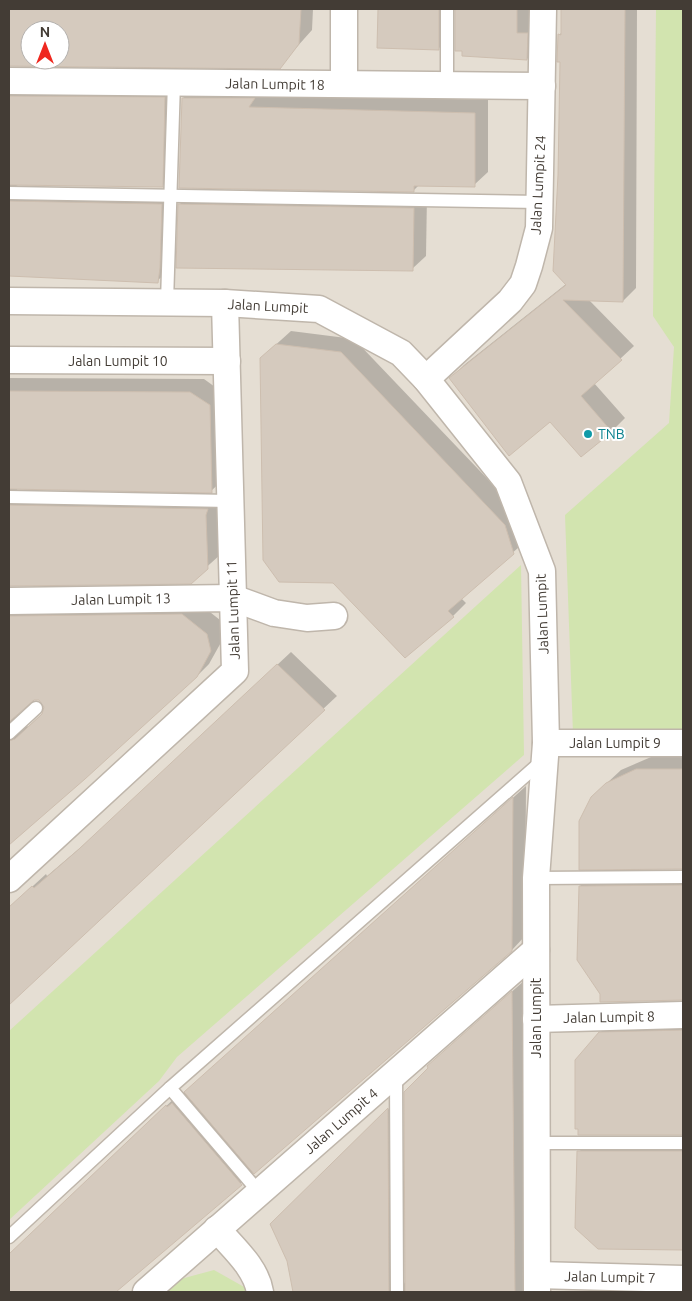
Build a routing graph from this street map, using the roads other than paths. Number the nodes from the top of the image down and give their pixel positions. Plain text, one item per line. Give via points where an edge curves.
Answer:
1 (344, 9) edge
2 (447, 9) edge
3 (543, 9) edge
4 (9, 81) edge
5 (174, 82) junction
6 (344, 84) junction
7 (447, 85) junction
8 (542, 86) junction
9 (9, 193) edge
10 (170, 196) junction
11 (540, 202) junction
12 (9, 301) edge
13 (167, 302) junction
14 (225, 303) junction
15 (9, 360) edge
16 (228, 361) junction
17 (426, 379) junction
18 (9, 497) edge
19 (230, 501) junction
20 (233, 598) junction
21 (9, 600) edge
22 (334, 616) dead end
23 (36, 708) dead end
24 (9, 733) edge
25 (683, 743) edge
26 (545, 751) junction
27 (683, 877) edge
28 (536, 878) junction
29 (9, 879) edge
30 (536, 950) junction
31 (683, 1015) edge
32 (536, 1018) junction
33 (396, 1073) junction
34 (170, 1088) junction
35 (536, 1143) junction
36 (683, 1143) edge
37 (259, 1192) junction
38 (217, 1229) junction
39 (9, 1237) edge
40 (683, 1278) edge
41 (537, 1284) edge
42 (146, 1292) edge
43 (260, 1292) edge
44 (396, 1292) edge

1 - 6 street
2 - 7 lane
3 - 8 street, Jalan Lumpit 24
4 - 5 street, Jalan Lumpit 18
5 - 6 street, Jalan Lumpit 18
5 - 10 lane
6 - 7 street, Jalan Lumpit 18
7 - 8 street, Jalan Lumpit 18
8 - 11 street, Jalan Lumpit 24
9 - 10 lane
10 - 11 lane
10 - 13 lane
11 - 17 street, Jalan Lumpit 24 via 539,228 523,284 510,301
12 - 13 street, Jalan Lumpit
13 - 14 street, Jalan Lumpit
14 - 16 street, Jalan Lumpit 11
14 - 17 street, Jalan Lumpit via 319,309 401,353
15 - 16 street, Jalan Lumpit 10
16 - 19 street, Jalan Lumpit 11
17 - 26 street, Jalan Lumpit via 508,482 542,571
18 - 19 lane
19 - 20 street, Jalan Lumpit 11
20 - 21 street, Jalan Lumpit 13
20 - 22 street via 274,613 307,618
20 - 29 street, Jalan Lumpit 11 via 235,670
23 - 24 lane
25 - 26 street, Jalan Lumpit 9
26 - 28 street, Jalan Lumpit
26 - 34 lane
27 - 28 lane
28 - 30 street, Jalan Lumpit
30 - 32 street, Jalan Lumpit
30 - 33 street, Jalan Lumpit 4
31 - 32 street, Jalan Lumpit 8
32 - 35 street, Jalan Lumpit
33 - 37 street, Jalan Lumpit 4
33 - 44 lane
34 - 37 lane
34 - 39 lane
35 - 36 lane
35 - 41 street, Jalan Lumpit
37 - 38 street, Jalan Lumpit 4
38 - 42 street, Jalan Lumpit 4
38 - 43 street via 253,1271
40 - 41 street, Jalan Lumpit 7

